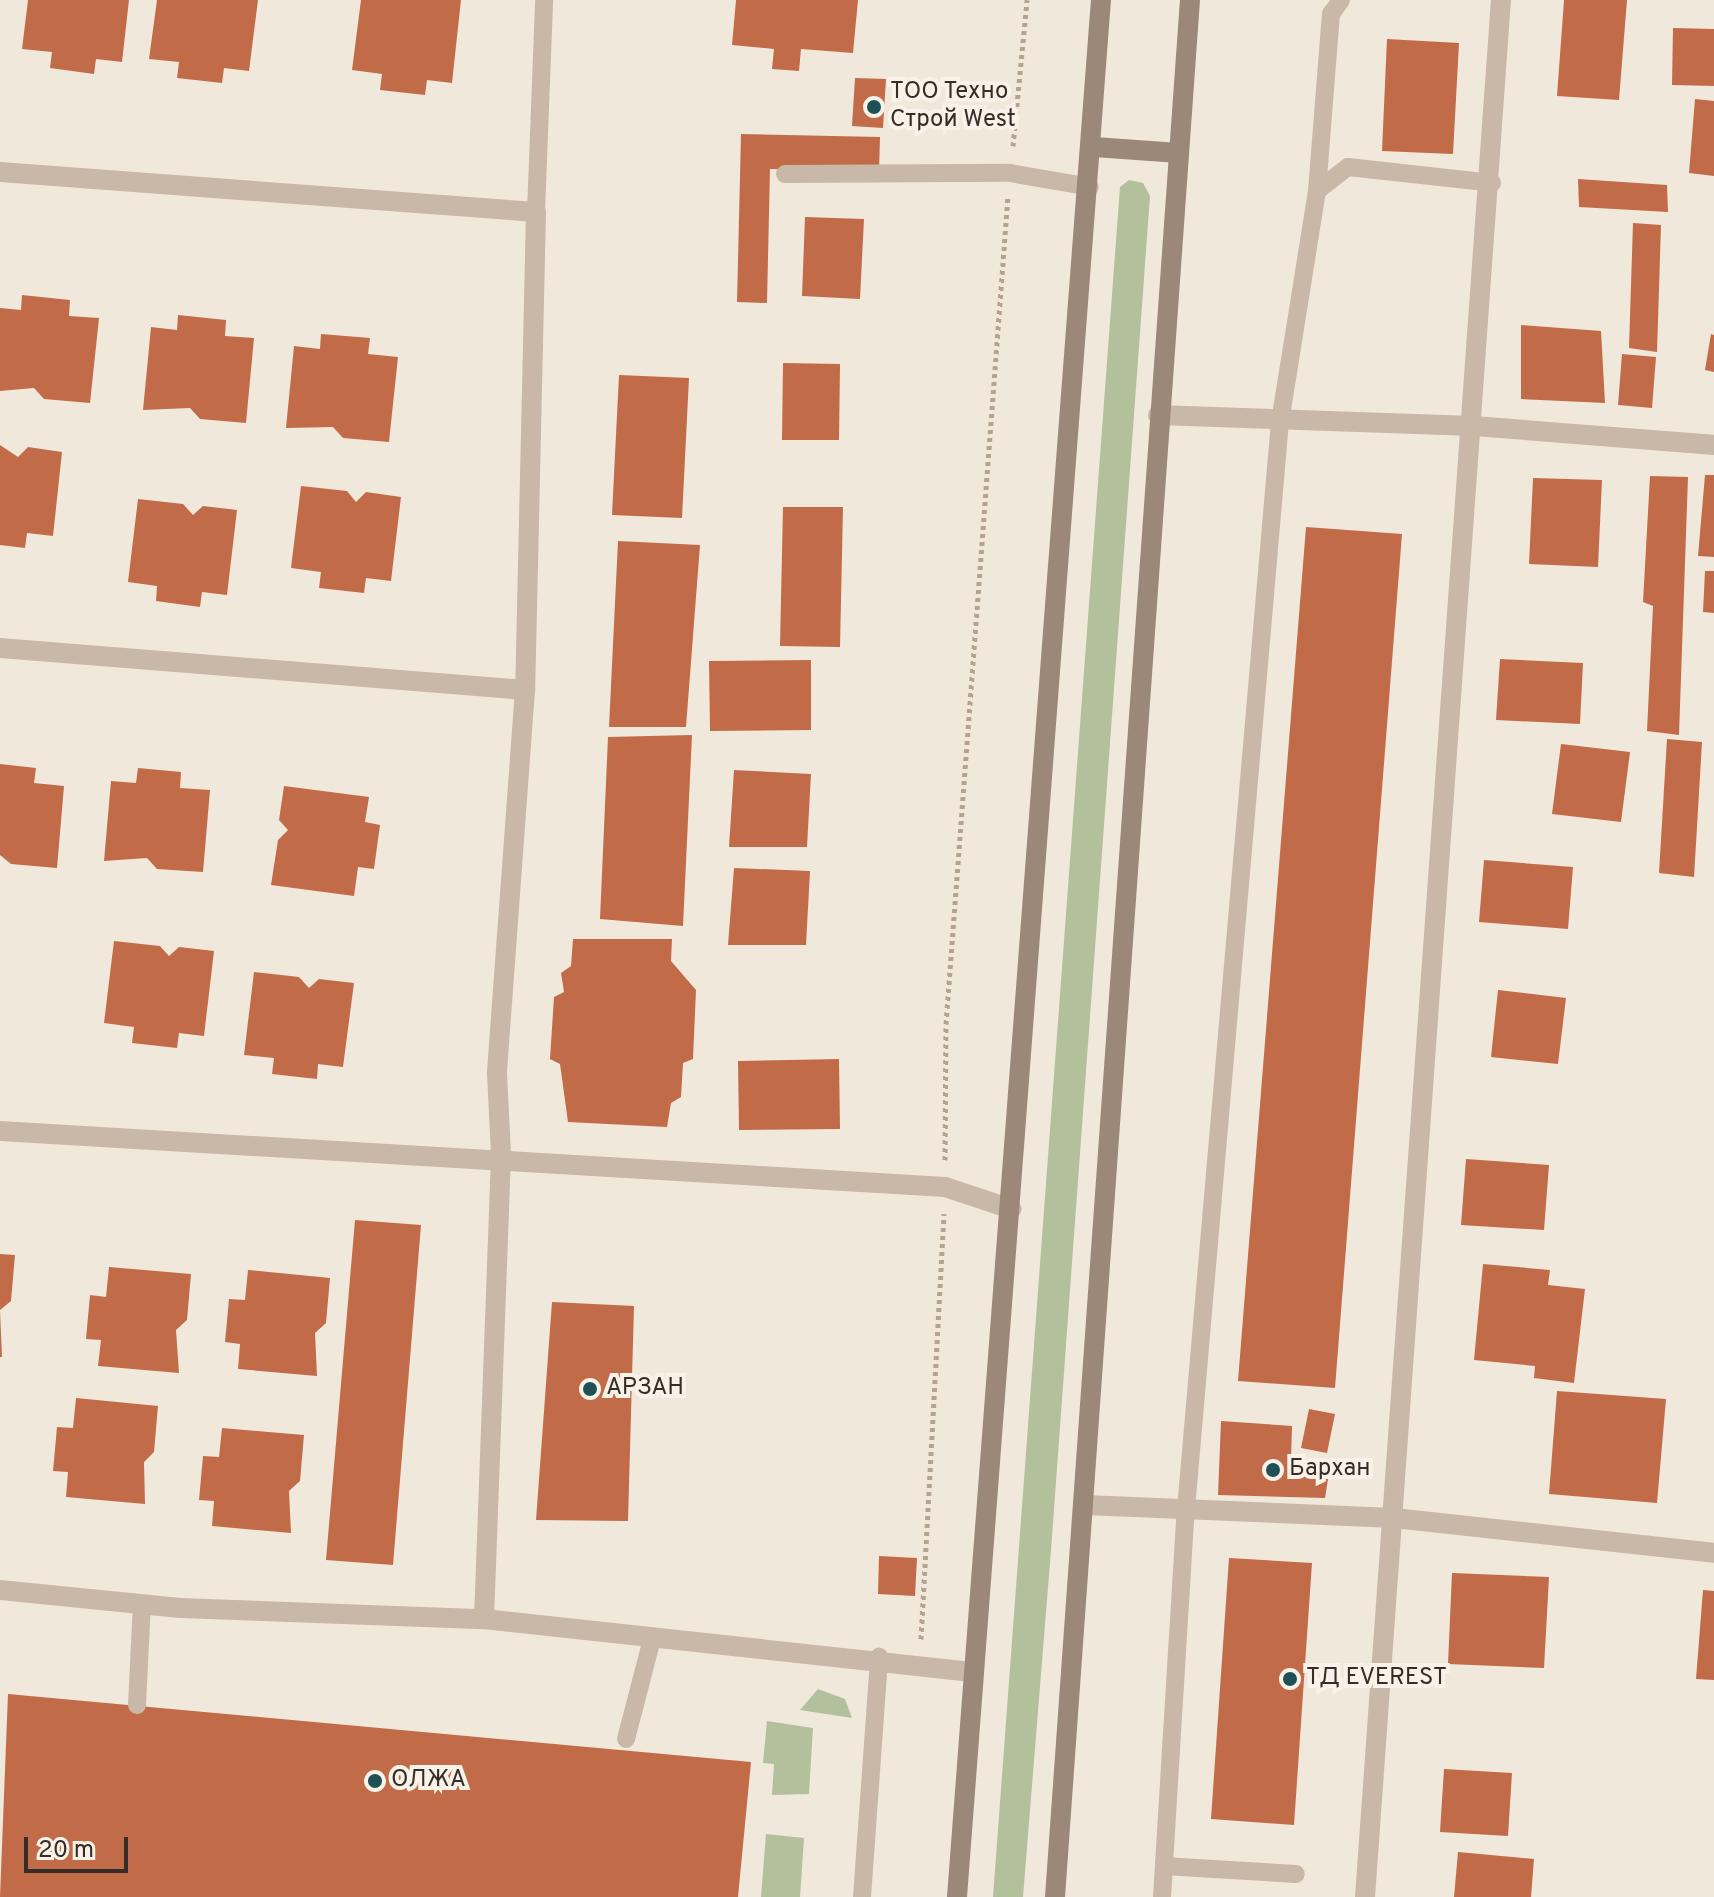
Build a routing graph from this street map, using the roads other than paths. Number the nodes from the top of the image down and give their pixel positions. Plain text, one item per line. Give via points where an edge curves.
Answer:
1 (544, 0) edge
2 (1101, 0) edge
3 (1190, 0) edge
4 (1341, 0) edge
5 (1501, 0) edge
6 (1094, 147) junction
7 (1179, 153) junction
8 (0, 172) edge
9 (785, 174) dead end
10 (1492, 183) junction
11 (1090, 187) junction
12 (1317, 191) junction
13 (536, 212) junction
14 (1158, 415) junction
15 (1280, 422) junction
16 (1474, 426) junction
17 (1714, 445) edge
18 (0, 648) edge
19 (525, 690) junction
20 (0, 1131) edge
21 (501, 1156) junction
22 (1011, 1209) junction
23 (1085, 1505) junction
24 (1186, 1509) junction
25 (1394, 1518) junction
26 (1714, 1553) edge
27 (0, 1590) edge
28 (142, 1604) junction
29 (484, 1619) junction
30 (652, 1639) junction
31 (879, 1657) junction
32 (974, 1672) junction
33 (137, 1705) dead end
34 (626, 1739) dead end
35 (1164, 1866) junction
36 (1296, 1874) dead end
37 (862, 1897) edge
38 (957, 1897) edge
39 (1055, 1897) edge
40 (1162, 1897) edge
41 (1365, 1897) edge

1 - 13 lane
2 - 6 main road
3 - 7 main road
4 - 12 lane via 1331,14
5 - 10 street
6 - 7 main road
6 - 11 main road
7 - 14 main road
8 - 13 street
9 - 11 lane via 1010,173
10 - 12 lane via 1348,167
10 - 16 street
11 - 22 main road
12 - 15 lane
13 - 19 street
14 - 15 street
14 - 23 main road
15 - 16 street
15 - 24 lane
16 - 17 street
16 - 25 street
18 - 19 street
19 - 21 street via 497,1073
20 - 21 street
21 - 22 street via 945,1187
21 - 29 street
22 - 32 main road
23 - 24 street
23 - 39 main road
24 - 25 street
24 - 35 lane
25 - 26 street
25 - 41 street
27 - 28 street
28 - 29 street
28 - 33 lane
29 - 30 street
30 - 31 street
30 - 34 lane
31 - 32 street via 919,1671
31 - 37 lane
32 - 38 main road
35 - 36 lane
35 - 40 lane

